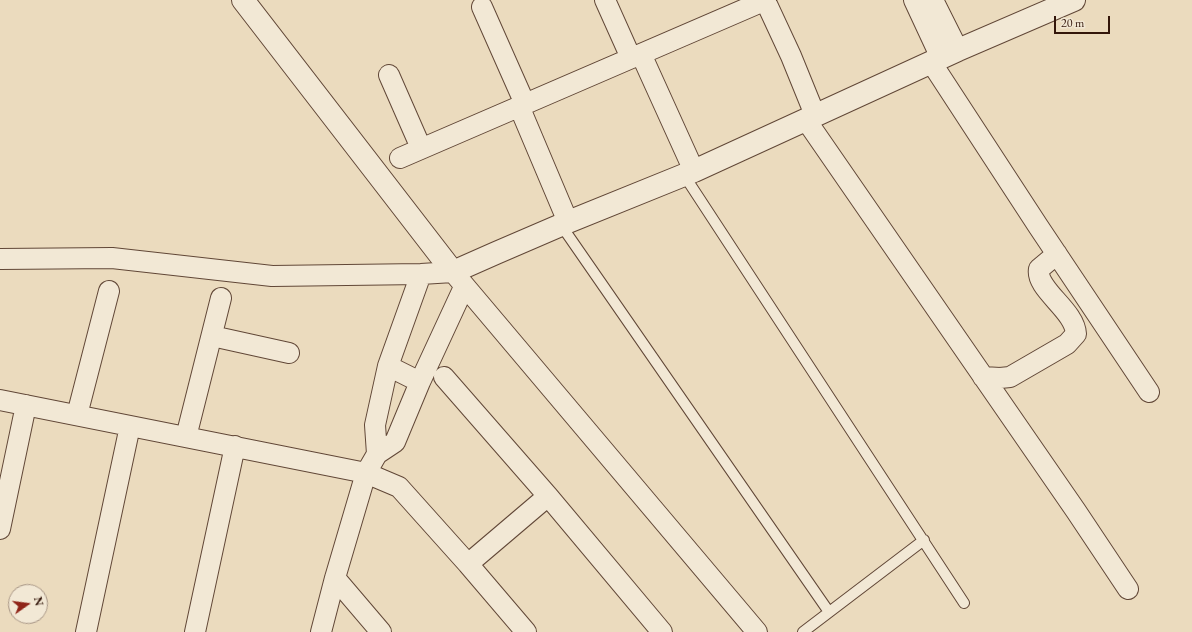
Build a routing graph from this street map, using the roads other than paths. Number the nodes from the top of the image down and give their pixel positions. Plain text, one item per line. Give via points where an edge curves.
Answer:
1 (243, 0) edge
2 (605, 0) edge
3 (766, 0) edge
4 (914, 0) edge
5 (933, 0) edge
6 (1074, 0) edge
7 (734, 6) edge
8 (482, 7) dead end
9 (636, 56) junction
10 (943, 57) junction
11 (389, 75) dead end
12 (522, 105) junction
13 (810, 118) junction
14 (421, 148) junction
15 (400, 158) dead end
16 (689, 173) junction
17 (565, 223) junction
18 (1056, 254) junction
19 (0, 260) edge
20 (422, 274) junction
21 (459, 280) junction
22 (109, 291) dead end
23 (221, 298) dead end
24 (212, 336) junction
25 (289, 353) dead end
26 (388, 366) junction
27 (444, 377) dead end
28 (983, 377) junction
29 (420, 382) junction
30 (1149, 392) dead end
31 (0, 400) edge
32 (26, 405) junction
33 (77, 415) junction
34 (130, 426) junction
35 (186, 437) junction
36 (235, 446) junction
37 (377, 454) junction
38 (366, 473) junction
39 (548, 496) junction
40 (0, 529) edge
41 (924, 540) junction
42 (468, 564) junction
43 (334, 578) junction
44 (1128, 589) dead end
45 (964, 603) dead end
46 (829, 612) junction
47 (86, 632) edge
48 (196, 632) edge
49 (321, 632) edge
50 (381, 632) edge
51 (526, 632) edge
52 (662, 632) edge
53 (757, 632) edge
54 (803, 632) edge

1 - 21 street
2 - 9 street
3 - 7 street
3 - 13 street via 791,56
4 - 10 street
5 - 10 street via 939,15
6 - 10 street
7 - 9 street
8 - 12 street
9 - 12 street
9 - 16 street
10 - 13 street
10 - 18 street
11 - 14 street
12 - 14 street
12 - 17 street
13 - 16 street
13 - 28 street
14 - 15 street
16 - 17 street
16 - 41 lane
17 - 21 street
17 - 46 lane
18 - 28 street via 1039,269 1040,277 1074,323 1076,334 1067,344 1010,377
18 - 30 street
19 - 20 street via 112,258 272,276
20 - 21 street
20 - 26 street
21 - 29 street
21 - 53 street
22 - 33 street
23 - 24 street
24 - 25 street
24 - 35 street
26 - 29 street
26 - 37 street via 375,426
27 - 39 street
28 - 44 street
29 - 37 street via 395,442
31 - 32 street
32 - 33 street
32 - 40 street
33 - 34 street
34 - 35 street
34 - 47 street
35 - 36 street
36 - 38 street
36 - 48 street
37 - 38 street
38 - 42 street via 399,487
38 - 43 street
39 - 42 street
39 - 52 street
41 - 45 lane
41 - 46 lane
42 - 51 street
43 - 49 street
43 - 50 street
46 - 54 lane

